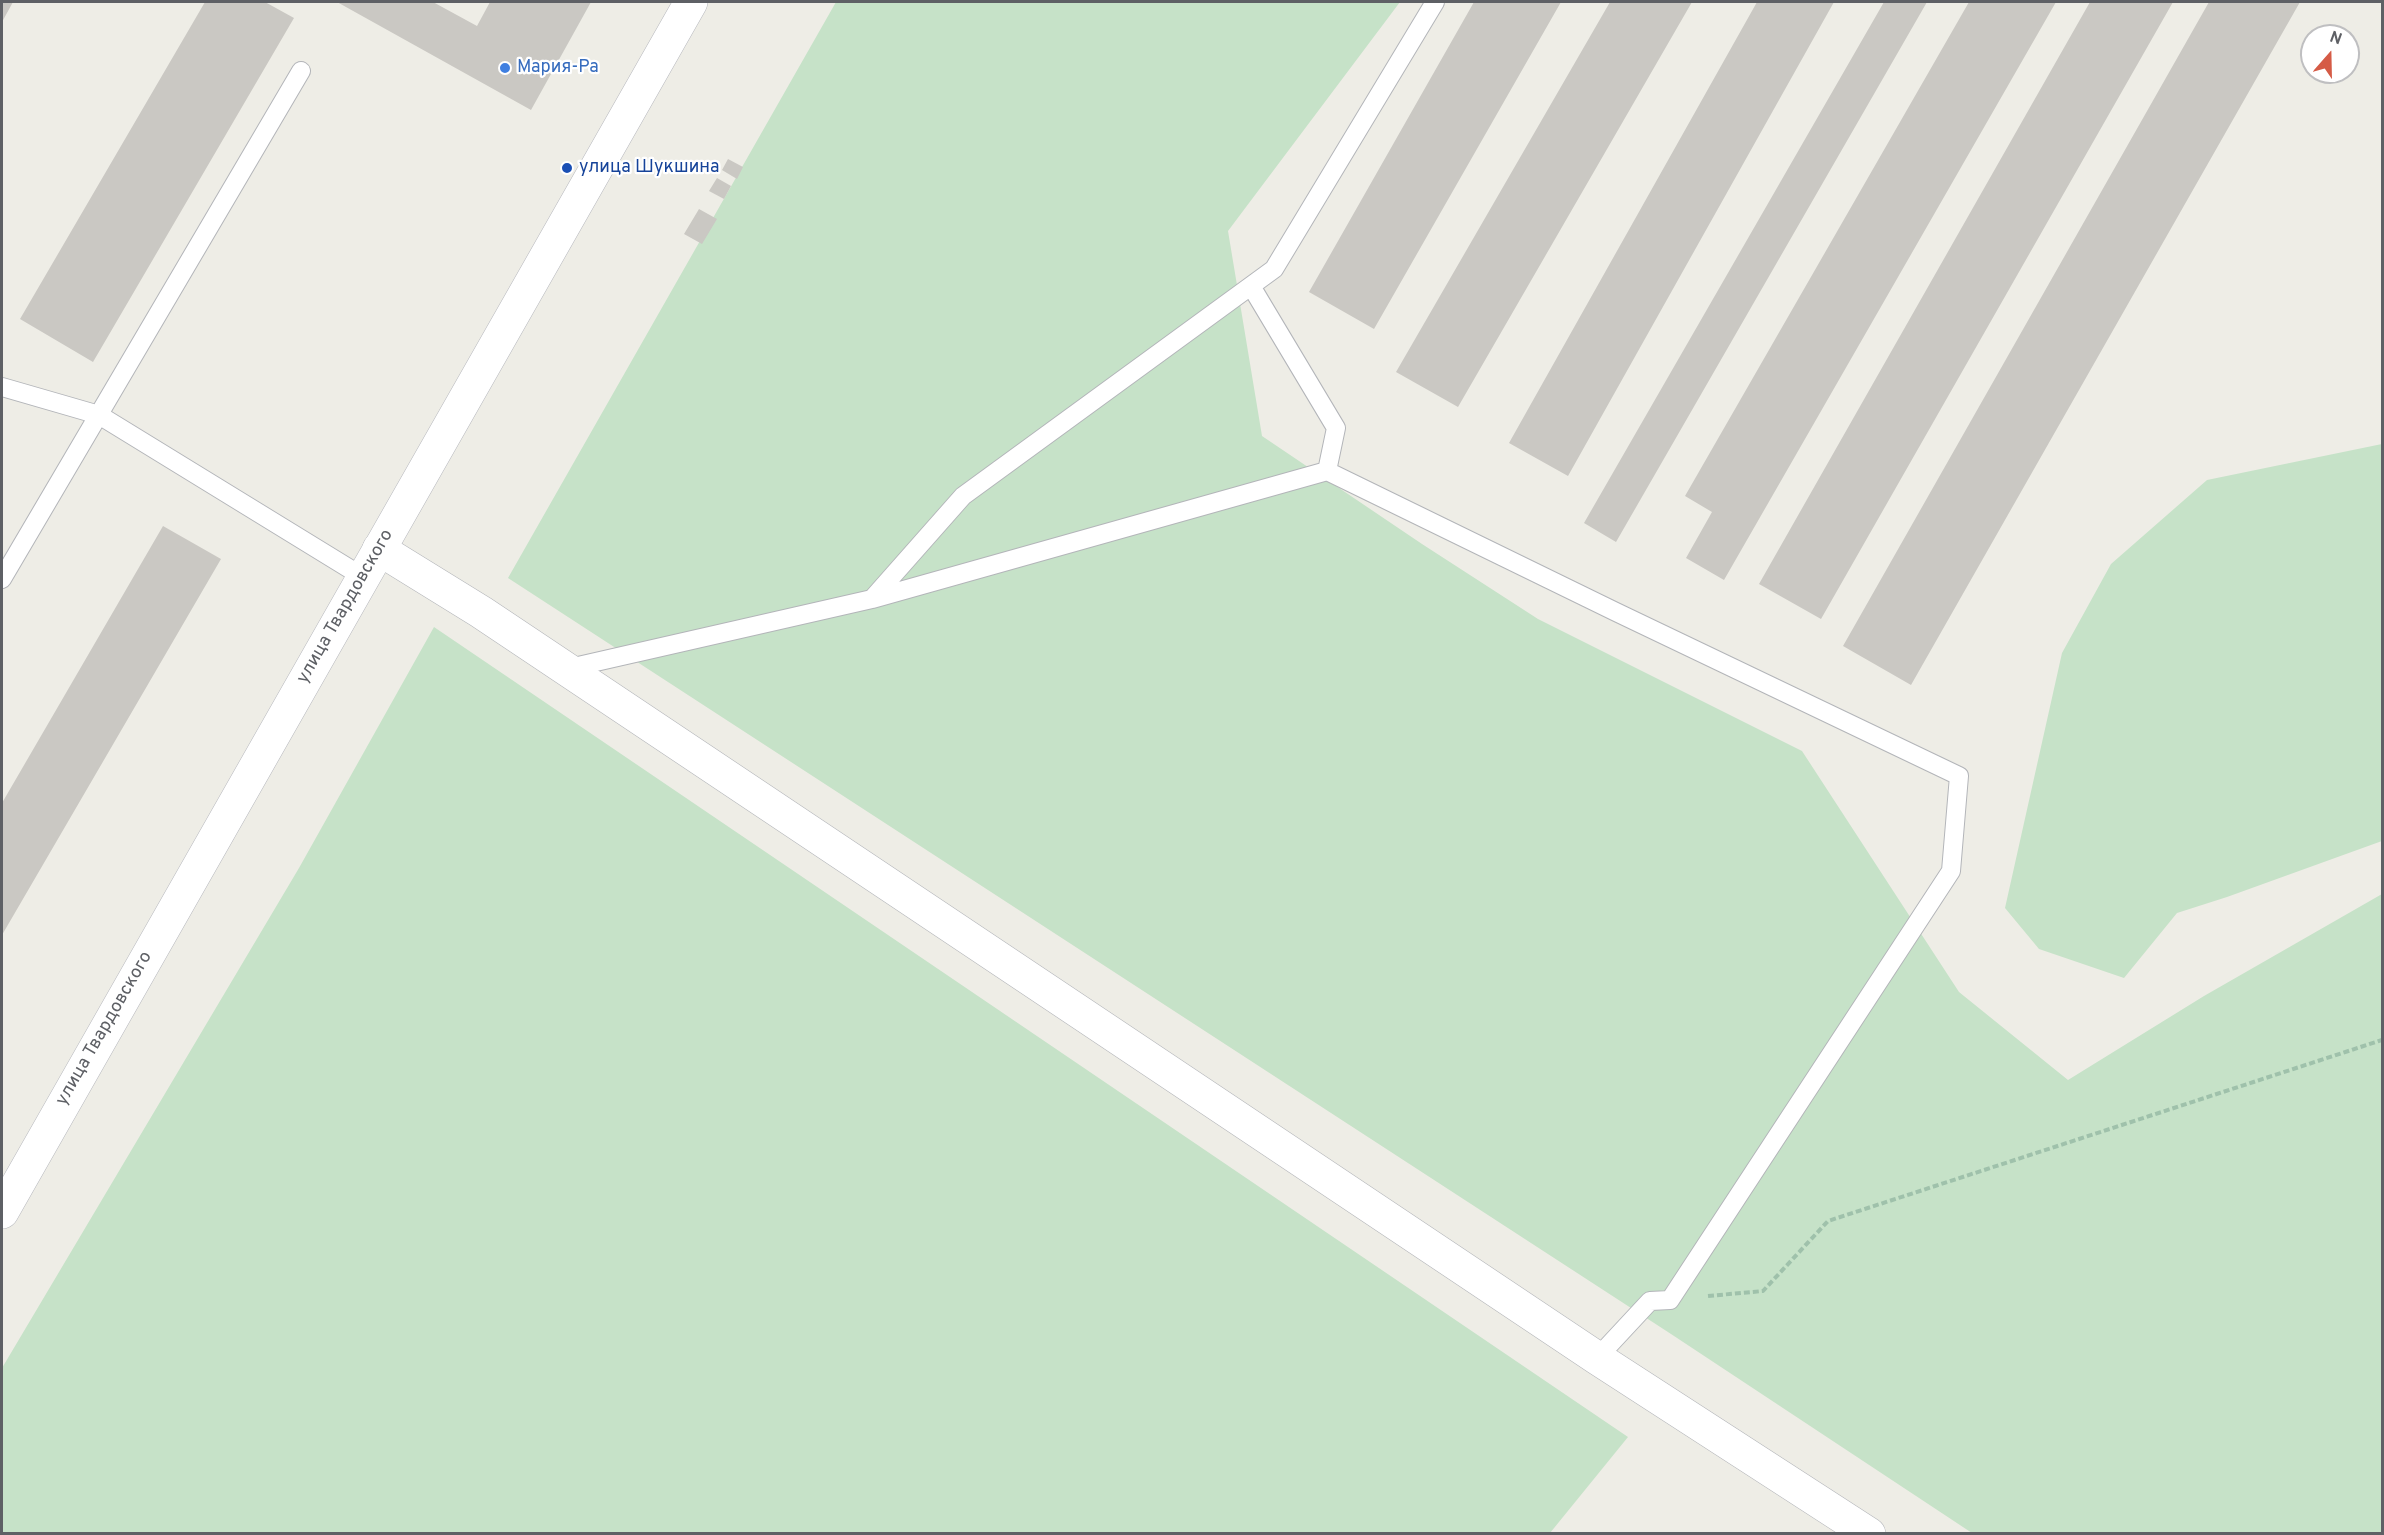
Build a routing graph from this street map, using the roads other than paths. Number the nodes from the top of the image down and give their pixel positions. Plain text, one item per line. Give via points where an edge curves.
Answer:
1 (690, 2) edge
2 (1435, 2) edge
3 (301, 72) dead end
4 (1251, 286) junction
5 (2, 387) edge
6 (99, 415) junction
7 (1327, 471) junction
8 (379, 549) junction
9 (363, 577) junction
10 (2, 579) edge
11 (872, 599) junction
12 (565, 669) junction
13 (2, 1212) edge
14 (1597, 1358) junction
15 (1869, 1533) edge

1 - 8 street, улица Твардовского
2 - 4 lane via 1274,269
3 - 6 lane
4 - 7 lane via 1336,428
4 - 11 lane via 963,496
5 - 6 lane
6 - 9 lane
6 - 10 lane
7 - 11 lane
7 - 14 lane via 1959,776 1951,871 1670,1300 1650,1301
8 - 9 street, улица Твардовского
8 - 12 street
9 - 13 street, улица Твардовского
11 - 12 lane
12 - 14 street
14 - 15 street

